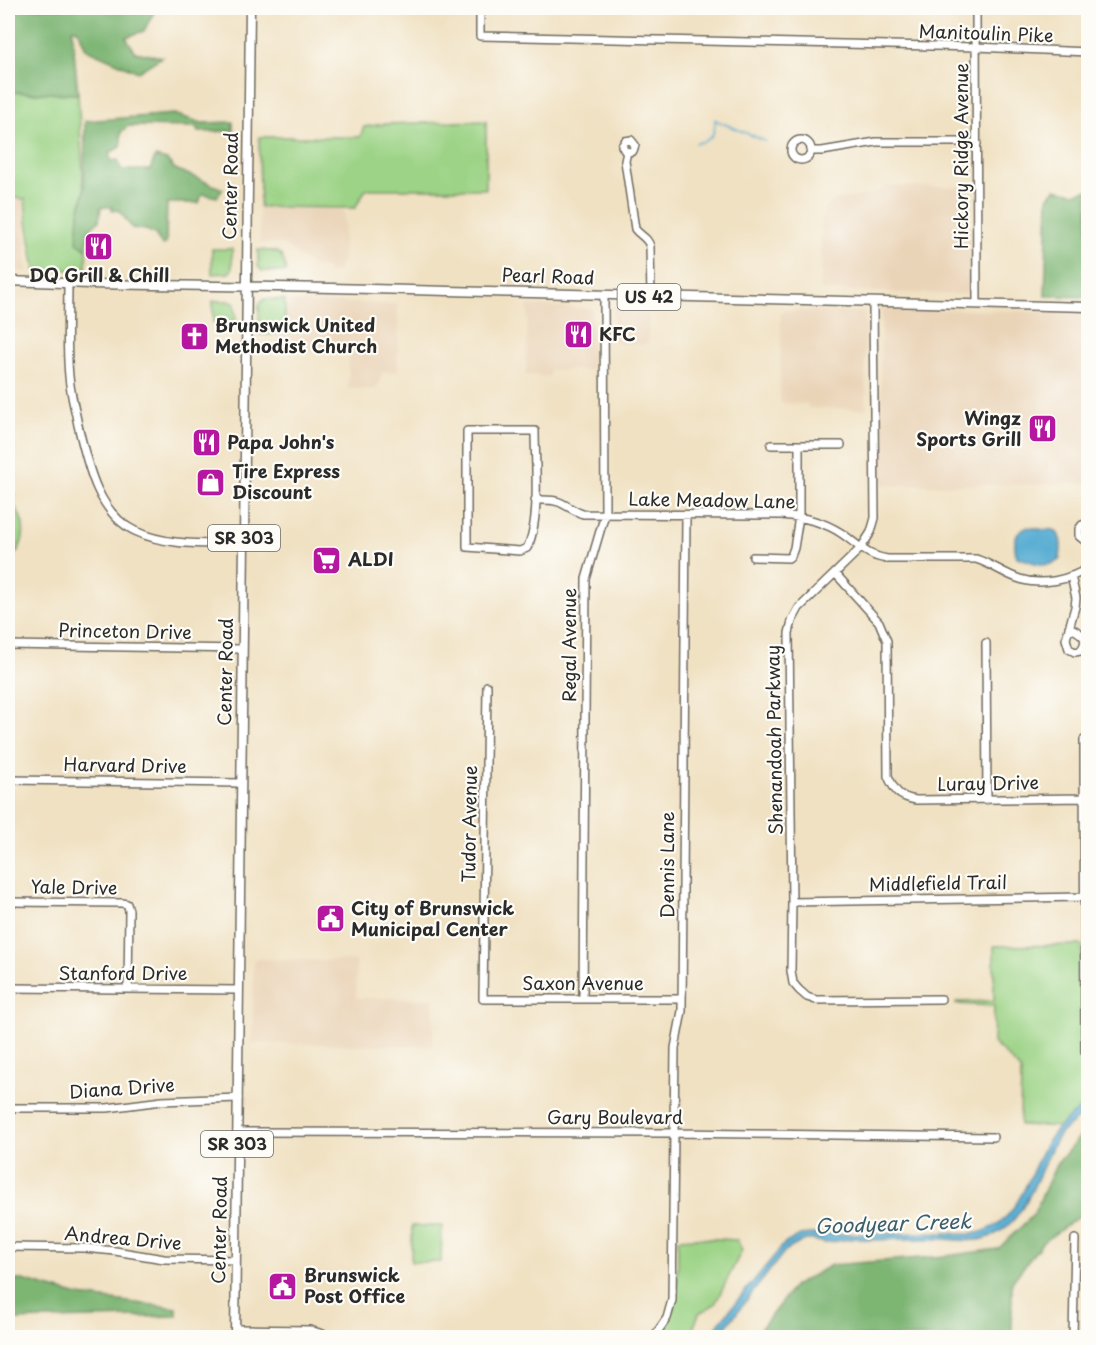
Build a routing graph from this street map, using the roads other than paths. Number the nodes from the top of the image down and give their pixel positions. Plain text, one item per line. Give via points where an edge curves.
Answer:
1 (250, 8) edge
2 (480, 8) edge
3 (976, 8) edge
4 (977, 47) junction
5 (1089, 52) edge
6 (977, 144) junction
7 (811, 151) dead end
8 (627, 152) dead end
9 (8, 281) edge
10 (68, 284) junction
11 (247, 287) junction
12 (604, 295) junction
13 (651, 297) junction
14 (873, 302) junction
15 (977, 304) junction
16 (1089, 307) edge
17 (771, 445) dead end
18 (799, 445) junction
19 (841, 446) dead end
20 (535, 500) junction
21 (605, 514) junction
22 (686, 515) junction
23 (799, 517) junction
24 (1089, 523) edge
25 (1089, 541) edge
26 (243, 544) junction
27 (861, 548) junction
28 (753, 557) dead end
29 (1089, 568) edge
30 (835, 573) junction
31 (1071, 576) junction
32 (1070, 627) dead end
33 (986, 643) dead end
34 (8, 645) edge
35 (242, 649) junction
36 (488, 686) dead end
37 (1084, 740) dead end
38 (8, 780) edge
39 (241, 783) junction
40 (1084, 798) junction
41 (987, 800) junction
42 (1084, 897) junction
43 (8, 902) edge
44 (792, 902) junction
45 (8, 988) edge
46 (128, 989) junction
47 (239, 990) junction
48 (483, 999) joint
49 (583, 999) junction
50 (682, 999) junction
51 (941, 999) dead end
52 (1089, 1058) edge
53 (238, 1098) junction
54 (8, 1108) edge
55 (237, 1132) junction
56 (674, 1133) junction
57 (993, 1137) dead end
58 (1075, 1239) dead end
59 (8, 1247) edge
60 (236, 1260) junction
61 (235, 1333) edge
62 (335, 1338) edge
63 (653, 1338) edge
64 (1073, 1338) edge

1 - 11 main road, Center Road / SR 303
2 - 4 street, Manitoulin Pike via 480,36
3 - 4 street, Hickory Ridge Avenue
4 - 5 street, Manitoulin Pike
4 - 6 street, Hickory Ridge Avenue
6 - 7 street via 876,142
6 - 15 street, Hickory Ridge Avenue
8 - 13 street via 635,229 650,247
9 - 10 main road, Pearl Road / US 42
10 - 11 main road, Pearl Road / US 42
10 - 26 street via 71,391 90,468 109,508 129,528 153,537 189,543
11 - 12 main road, Pearl Road / US 42
11 - 26 main road, Center Road / SR 303
12 - 13 main road, Pearl Road / US 42
12 - 21 street, Regal Avenue
13 - 14 main road, Pearl Road / US 42
14 - 15 main road, Pearl Road / US 42
14 - 27 street, Shenandoah Parkway via 875,518
15 - 16 main road, Pearl Road / US 42
17 - 18 street
18 - 19 street
18 - 23 street
20 - 20 street via 535,519 527,548 520,551 467,547 467,431 535,431
20 - 21 street, Lake Meadow Lane via 558,502 583,514
21 - 22 street, Lake Meadow Lane
21 - 49 street, Regal Avenue via 586,579
22 - 23 street, Lake Meadow Lane
22 - 50 street, Dennis Lane
23 - 27 street, Lake Meadow Lane via 834,528
23 - 28 street via 791,556
24 - 25 street via 1079,529 1079,536
26 - 35 main road, Center Road / SR 303
27 - 30 street, Shenandoah Parkway
27 - 31 street, Lake Meadow Lane via 887,559 976,560 1028,581 1048,582
29 - 31 street, Lake Meadow Lane
30 - 41 street, Luray Drive via 879,622 887,641 888,776 896,790 904,798 916,800
30 - 44 street, Shenandoah Parkway via 799,608 789,633
31 - 32 street via 1076,598
33 - 41 street
34 - 35 street, Princeton Drive
35 - 39 main road, Center Road / SR 303
36 - 48 street, Tudor Avenue
37 - 40 street
38 - 39 street, Harvard Drive
39 - 47 main road, Center Road / SR 303
40 - 41 street, Luray Drive
40 - 42 street
42 - 44 street, Middlefield Trail
42 - 52 street via 1085,1052
43 - 46 street, Yale Drive via 127,904
44 - 51 street, Shenandoah Parkway via 791,971 793,982 807,997
45 - 46 street, Stanford Drive
46 - 47 street, Stanford Drive
47 - 53 main road, Center Road / SR 303
48 - 49 street, Saxon Avenue
49 - 50 street, Saxon Avenue
50 - 56 street, Dennis Lane via 675,1048
53 - 54 street, Diana Drive via 107,1108
53 - 55 main road, Center Road / SR 303
55 - 56 street, Gary Boulevard
55 - 60 main road, Center Road / SR 303
56 - 57 street, Gary Boulevard
56 - 63 street, Dennis Lane via 671,1306
58 - 64 street
59 - 60 street, Andrea Drive via 84,1248 164,1259
60 - 61 main road, Center Road / SR 303
61 - 62 street via 310,1330

